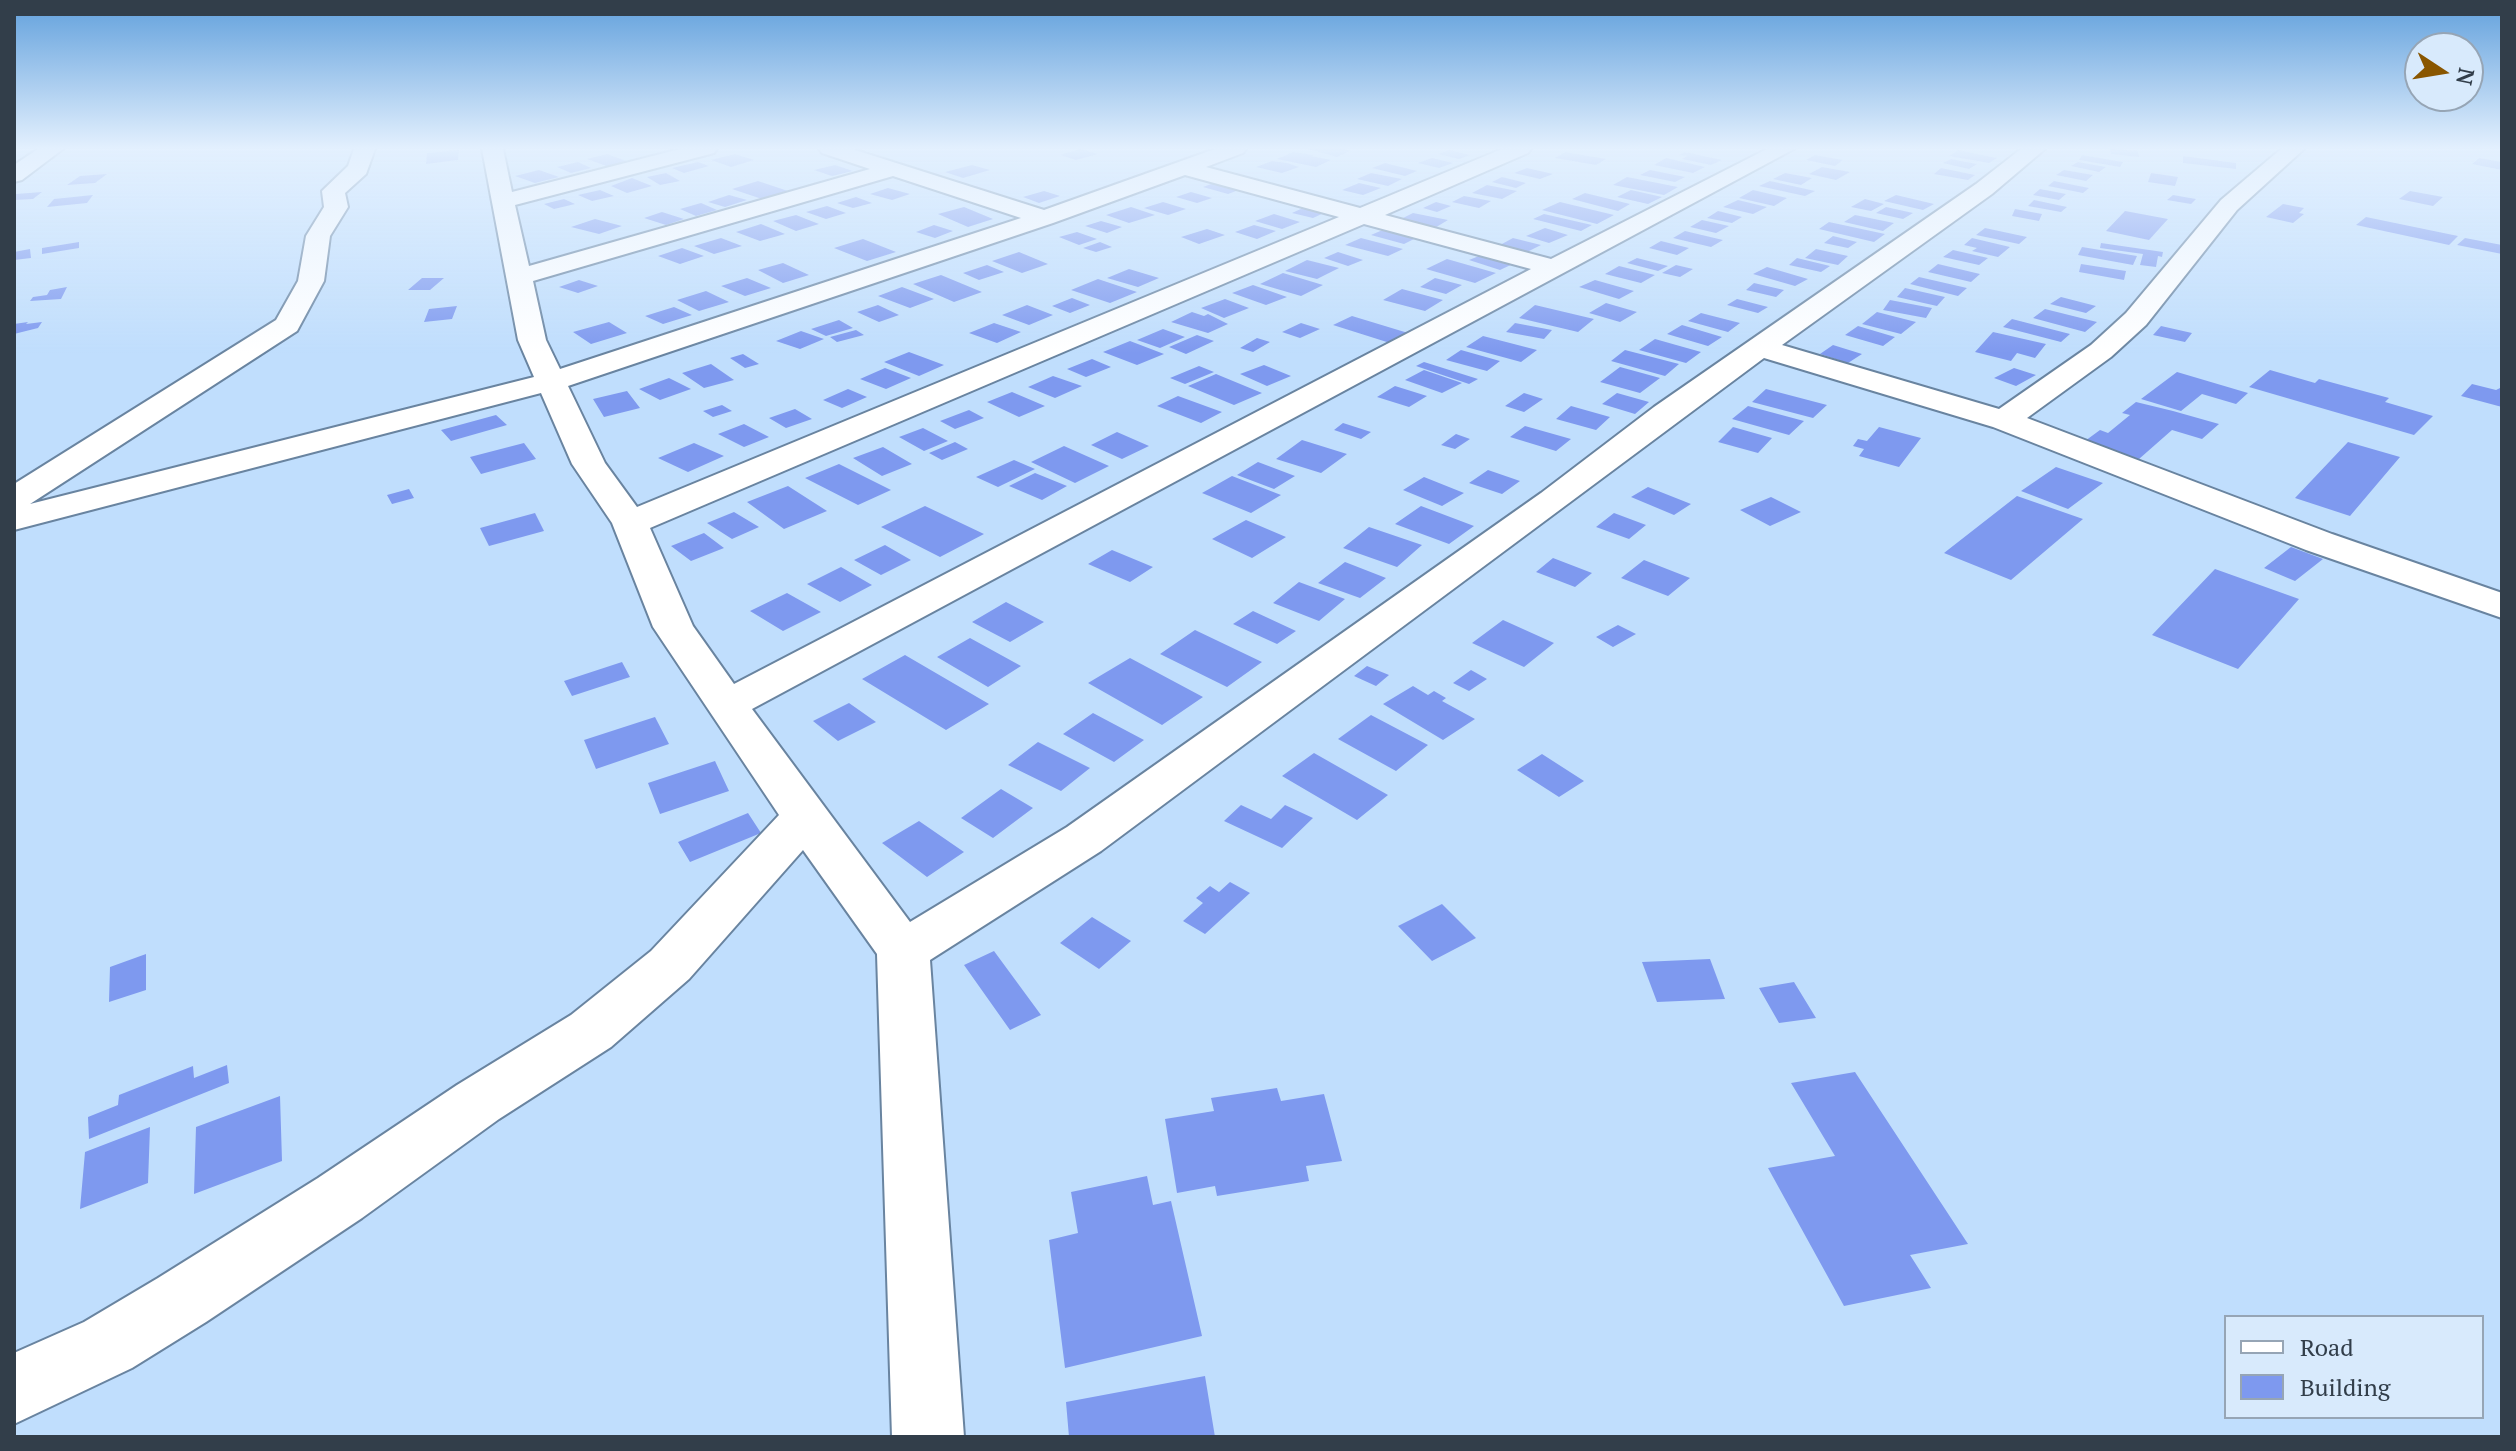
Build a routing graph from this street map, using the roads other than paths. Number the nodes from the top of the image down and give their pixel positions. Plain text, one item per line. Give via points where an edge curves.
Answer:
1 (330, 217) edge
2 (506, 217) edge
3 (729, 217) edge
4 (1041, 217) edge
5 (1048, 217) edge
6 (1358, 217) edge
7 (1368, 217) edge
8 (1651, 217) edge
9 (1945, 217) edge
10 (2219, 217) edge
11 (1045, 218) junction
12 (1553, 267) junction
13 (519, 277) junction
14 (1762, 348) junction
15 (549, 382) junction
16 (2004, 420) junction
17 (14, 499) edge
18 (14, 519) edge
19 (630, 523) junction
20 (2502, 606) edge
21 (728, 704) junction
22 (805, 817) junction
23 (903, 951) junction
24 (14, 1389) edge
25 (928, 1437) edge

1 - 17 street via 318,236 311,281 287,325
2 - 13 street
3 - 13 street
4 - 11 street
5 - 11 street
6 - 19 street
7 - 12 street
8 - 12 street
9 - 14 street
10 - 16 street via 2136,319 2101,351
11 - 15 street
12 - 21 street
13 - 15 street via 532,340
14 - 16 street
14 - 23 street via 1084,839
15 - 18 street
15 - 19 street via 589,464
16 - 20 street via 2319,542
19 - 21 street via 673,627
21 - 22 street
22 - 23 street
22 - 24 street via 670,965 591,1031 169,1308 108,1345
23 - 25 street

